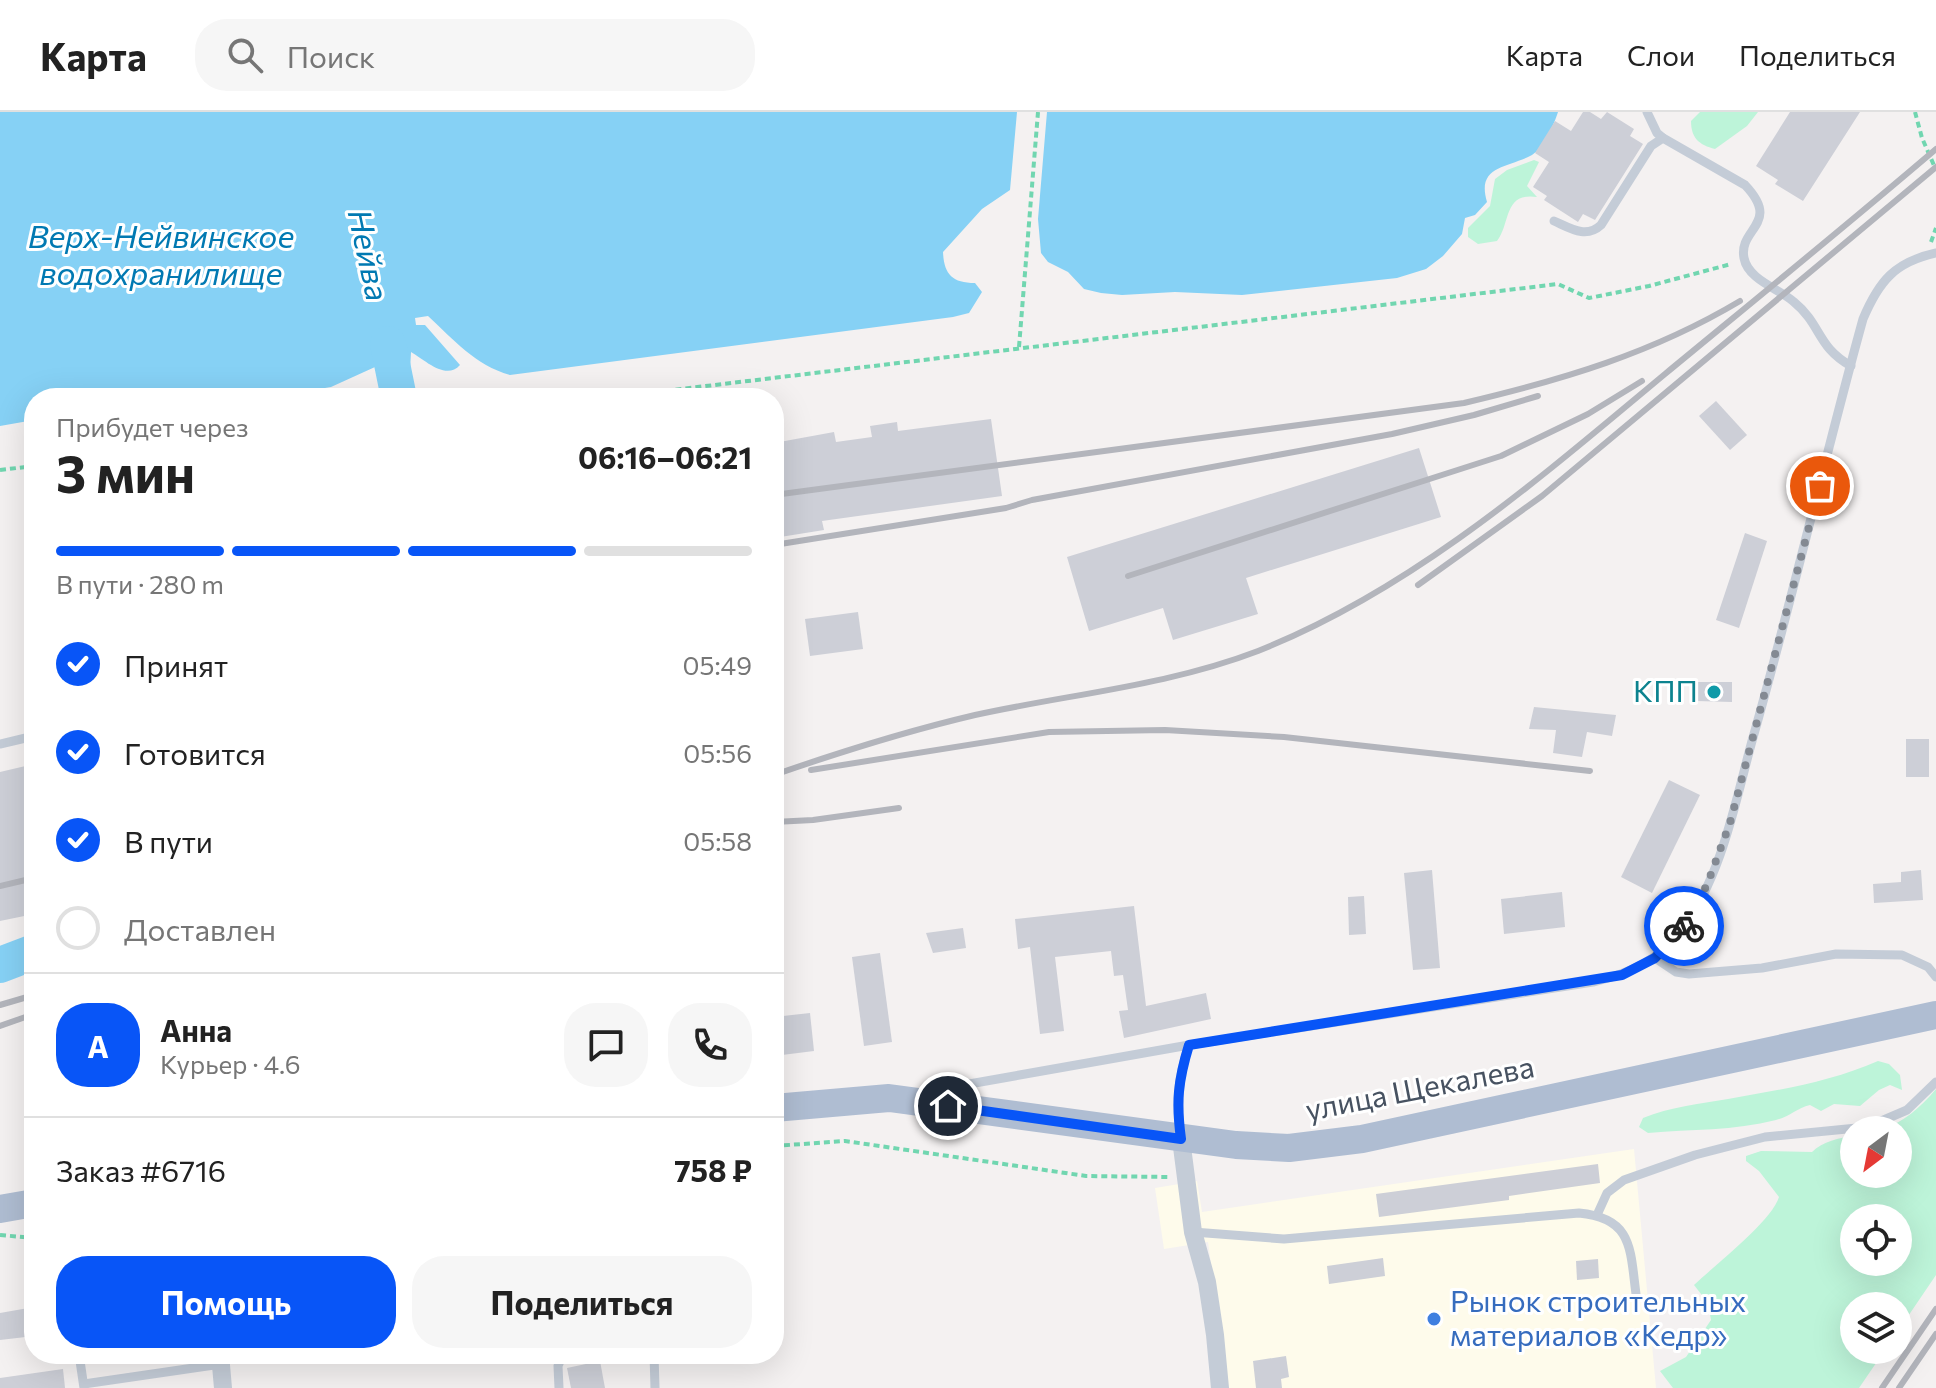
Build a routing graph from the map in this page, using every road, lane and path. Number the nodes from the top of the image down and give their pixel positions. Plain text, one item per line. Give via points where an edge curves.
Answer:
1 (1038, 112) edge
2 (1647, 112) edge
3 (1915, 112) edge
4 (1663, 138) junction
5 (1936, 170) edge
6 (1554, 221) dead end
7 (1936, 253) edge
8 (1744, 257) junction
9 (1019, 347) junction
10 (1851, 366) junction
11 (687, 388) edge
12 (24, 467) edge
13 (0, 470) edge
14 (24, 738) edge
15 (0, 744) edge
16 (1655, 958) junction
17 (1936, 977) edge
18 (1936, 1015) edge
19 (1189, 1045) junction
20 (1936, 1082) edge
21 (889, 1098) junction
22 (784, 1107) edge
23 (1181, 1139) junction
24 (24, 1205) edge
25 (0, 1209) edge
26 (1597, 1215) junction
27 (1193, 1232) junction
28 (0, 1235) edge
29 (24, 1237) edge
30 (1636, 1294) dead end
31 (81, 1364) edge
32 (195, 1364) edge
33 (221, 1364) edge
34 (559, 1364) edge
35 (654, 1364) edge
36 (84, 1386) edge
37 (223, 1388) edge
38 (559, 1388) edge
39 (655, 1388) edge
40 (1220, 1388) edge

1 - 9 path
2 - 4 lane
3 - 5 path
4 - 6 lane via 1651,146 1595,231 1578,232
4 - 8 lane via 1745,185 1757,200 1760,221
7 - 10 lane via 1903,263 1889,275 1863,319
8 - 9 path via 1589,298 1558,284
8 - 10 lane via 1752,272 1802,309 1829,351
9 - 11 path
10 - 16 lane via 1719,856 1690,918
12 - 13 path
14 - 15 lane
16 - 17 lane via 1676,972 1704,974 1836,954 1902,955 1928,967
16 - 19 lane via 1593,982
18 - 23 main road, улица Щекалева via 1362,1139 1289,1148
19 - 21 lane
19 - 23 lane via 1179,1078
20 - 26 lane via 1907,1110 1879,1122 1765,1137 1624,1180 1607,1193
21 - 22 main road, улица Щекалева
21 - 23 main road, улица Щекалева
23 - 27 street
24 - 25 main road
26 - 27 lane via 1284,1239
26 - 30 lane via 1627,1237
27 - 40 street via 1207,1282
28 - 29 path
31 - 36 lane
32 - 36 lane
33 - 37 street
34 - 38 lane
35 - 39 lane

